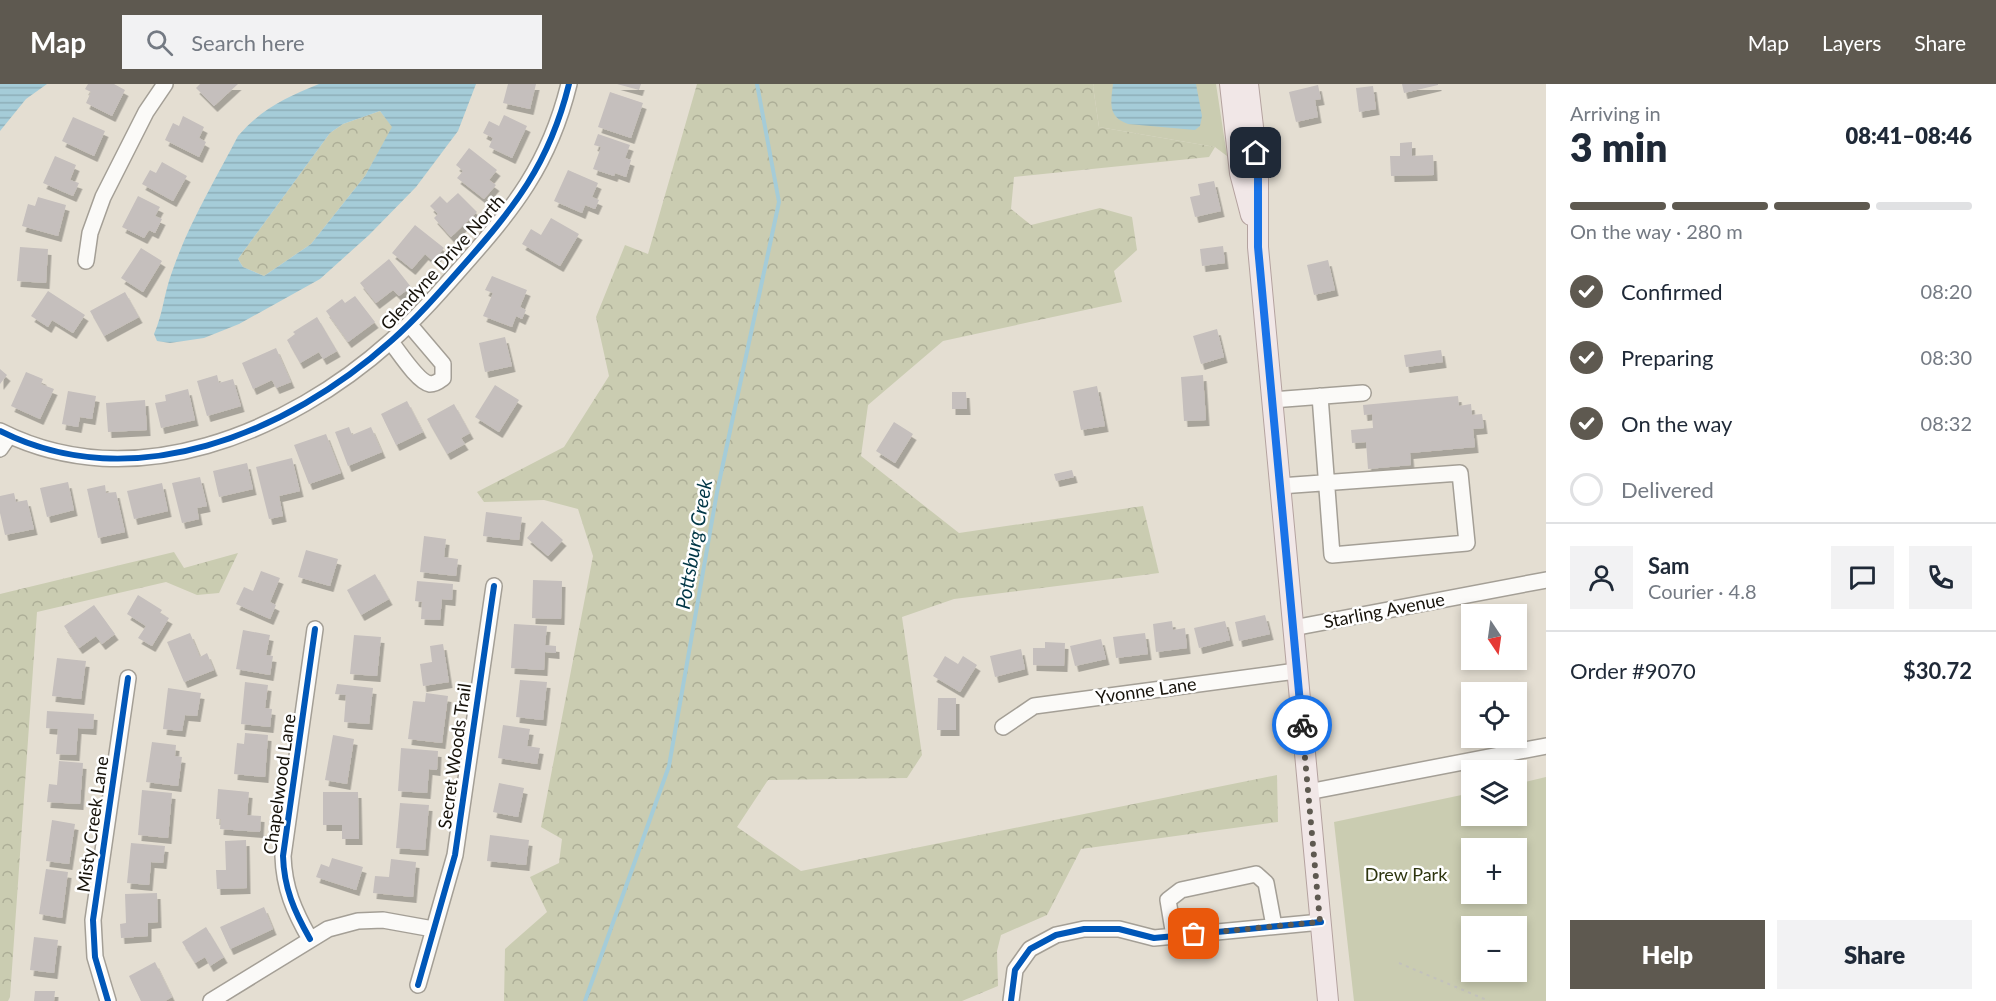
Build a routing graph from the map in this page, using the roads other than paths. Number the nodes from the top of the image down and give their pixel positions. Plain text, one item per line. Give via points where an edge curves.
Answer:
1 (165, 84) edge
2 (569, 84) edge
3 (1230, 84) edge
4 (1248, 84) edge
5 (1258, 247) junction
6 (86, 261) dead end
7 (409, 324) junction
8 (391, 342) junction
9 (1363, 393) dead end
10 (1320, 396) junction
11 (1272, 400) junction
12 (5, 434) edge
13 (0, 449) edge
14 (1326, 483) junction
15 (1280, 486) junction
16 (1546, 580) edge
17 (494, 586) dead end
18 (1293, 628) junction
19 (315, 629) dead end
20 (1296, 671) junction
21 (128, 678) dead end
22 (1003, 727) dead end
23 (1546, 746) edge
24 (1308, 792) junction
25 (1320, 922) junction
26 (1274, 926) junction
27 (433, 929) junction
28 (1174, 936) junction
29 (310, 939) junction
30 (418, 986) dead end
31 (108, 1001) edge
32 (211, 1001) edge
33 (1011, 1001) edge
34 (1328, 1001) edge

1 - 6 street via 146,112 103,197 90,233
2 - 7 street, Glendyne Drive North via 551,141 526,187 505,218
3 - 5 main road via 1240,173
4 - 5 main road via 1258,170
5 - 11 main road
7 - 8 street, Glendyne Drive North
7 - 8 street via 443,364 443,378 429,384 421,379
8 - 12 street, Glendyne Drive North via 317,397 258,427 191,450 138,459 83,457
9 - 10 street
10 - 11 street
10 - 14 street
11 - 15 main road
12 - 13 street
14 - 14 street via 1332,555 1467,543 1460,473
14 - 15 street
15 - 18 main road
16 - 18 street, Starling Avenue
17 - 27 street, Secret Woods Trail via 455,855
18 - 20 main road
19 - 29 street, Chapelwood Lane via 283,856 288,895
20 - 22 street, Yvonne Lane via 1034,706
20 - 24 main road
21 - 31 street, Misty Creek Lane via 93,920 95,957
23 - 24 street
24 - 25 main road
25 - 26 street
25 - 34 main road
26 - 28 street
26 - 28 street via 1266,883 1256,873 1181,890 1168,900
27 - 29 street via 382,920 358,921 328,928
27 - 30 street, Secret Woods Trail
28 - 33 street via 1154,938 1119,929 1084,929 1056,935 1030,950 1014,970
29 - 32 street

